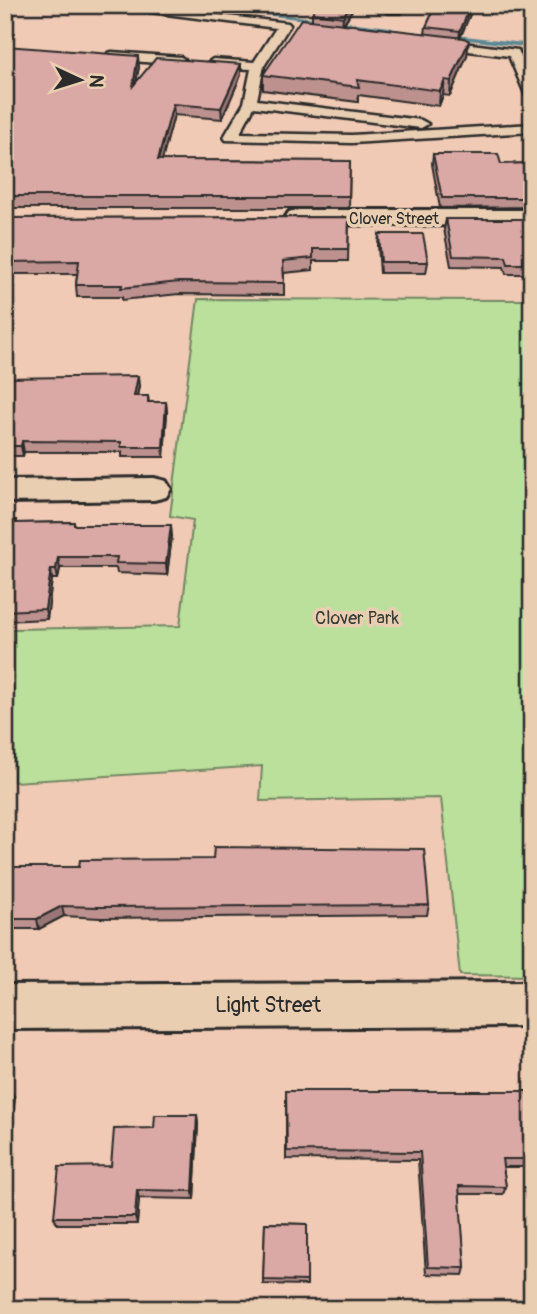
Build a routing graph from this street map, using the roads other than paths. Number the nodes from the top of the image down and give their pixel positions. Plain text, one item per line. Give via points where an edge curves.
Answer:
1 (100, 5) edge
2 (432, 43) edge
3 (96, 55) edge
4 (191, 62) edge
5 (204, 63) edge
6 (258, 66) junction
7 (532, 96) edge
8 (250, 103) junction
9 (532, 128) edge
10 (477, 131) junction
11 (268, 218) edge
12 (532, 218) edge
13 (154, 489) dead end
14 (5, 491) edge
15 (532, 1004) edge
16 (5, 1007) edge

1 - 6 lane via 290,26
2 - 7 lane via 514,53
3 - 4 lane
5 - 6 lane
6 - 8 lane
8 - 10 lane
8 - 10 lane via 231,137 352,139
9 - 10 lane
11 - 12 street, Clover Street
13 - 14 street
15 - 16 street, Light Street

